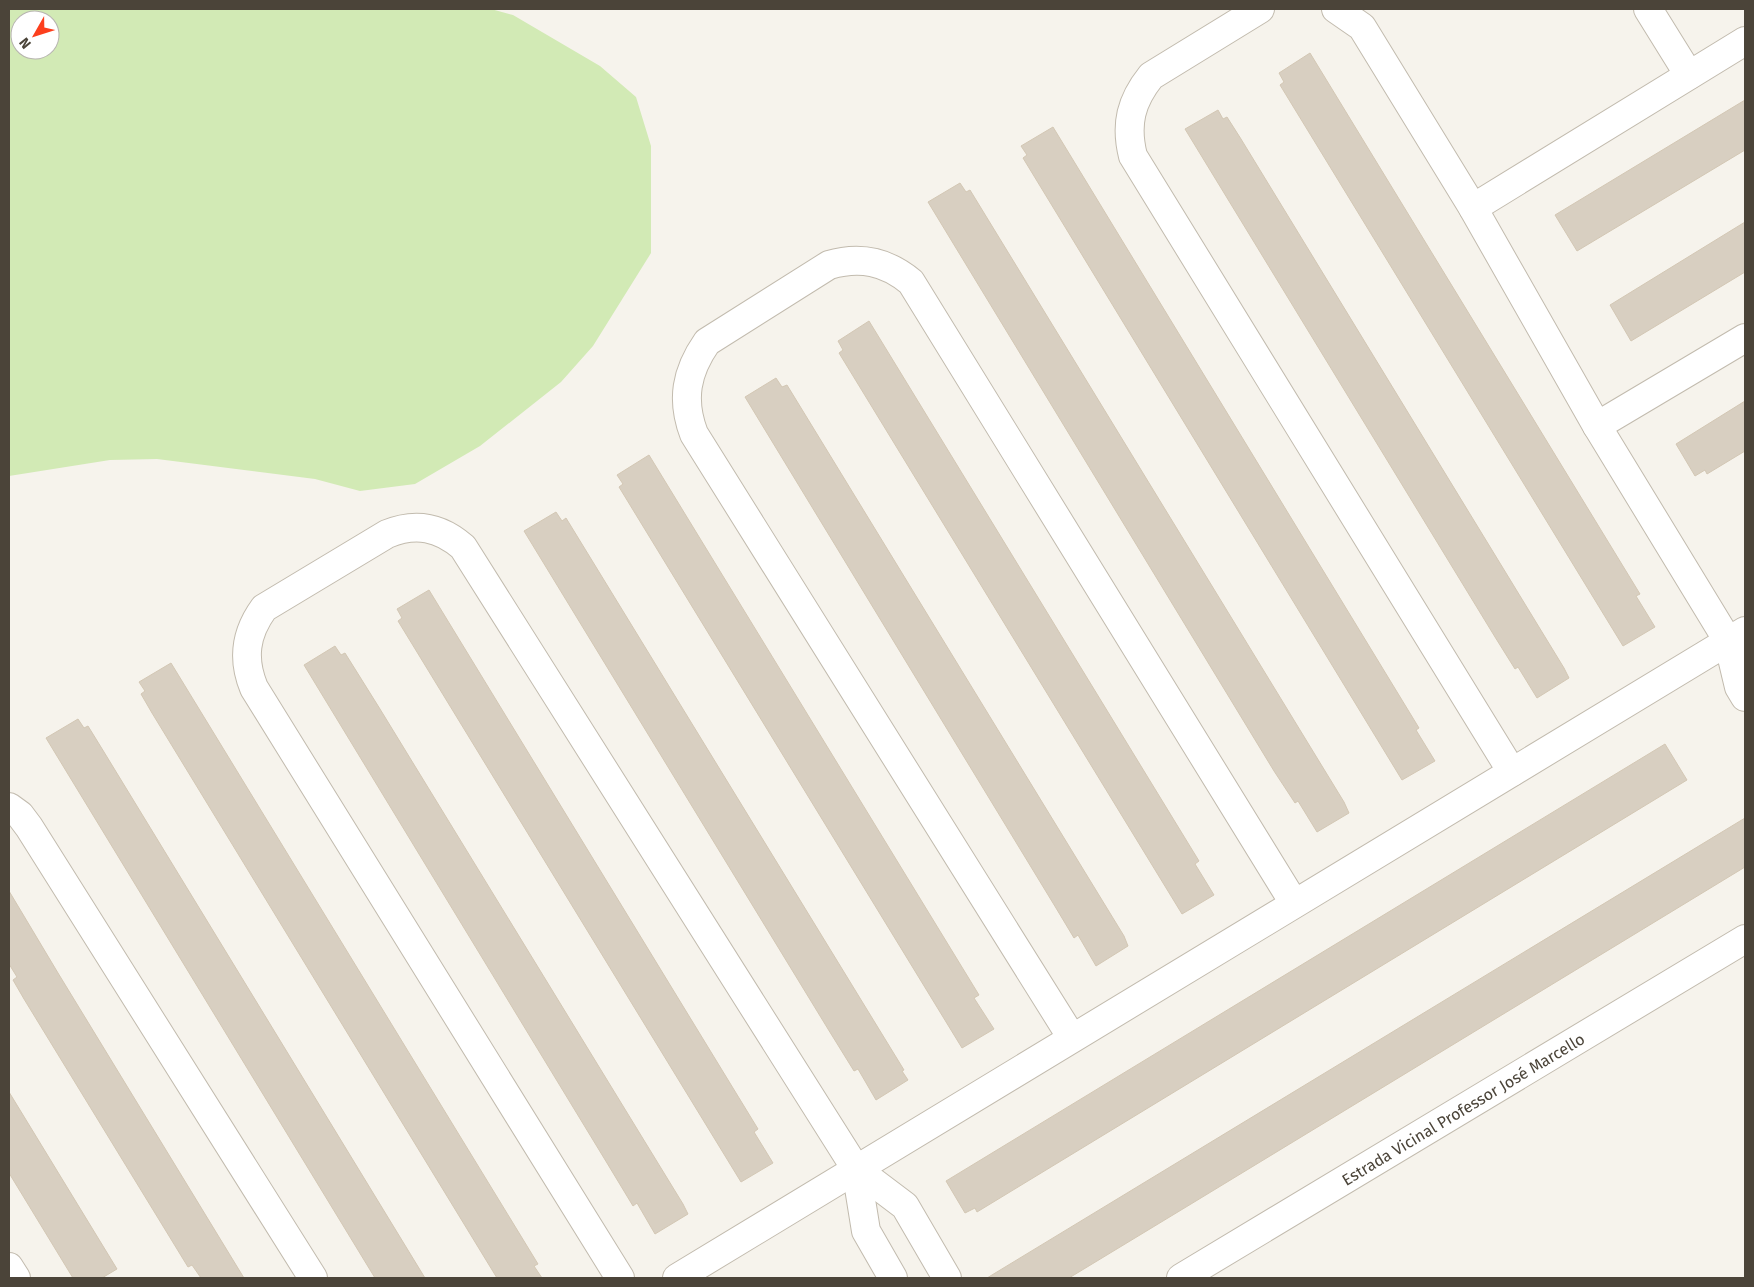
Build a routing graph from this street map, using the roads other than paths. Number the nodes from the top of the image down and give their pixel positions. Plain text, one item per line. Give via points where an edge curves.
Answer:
1 (1260, 9) edge
2 (1336, 9) edge
3 (1648, 9) edge
4 (1745, 41) edge
5 (1689, 75) junction
6 (1472, 208) junction
7 (1745, 338) edge
8 (1597, 426) junction
9 (1739, 641) edge
10 (1745, 697) edge
11 (1512, 772) junction
12 (9, 807) edge
13 (1294, 903) junction
14 (1745, 940) edge
15 (1072, 1038) junction
16 (856, 1169) junction
17 (9, 1267) edge
18 (16, 1278) edge
19 (312, 1278) edge
20 (620, 1278) edge
21 (677, 1278) edge
22 (893, 1278) edge
23 (947, 1278) edge
24 (1181, 1278) edge

1 - 11 street via 1152,76 1132,105 1129,123 1133,156
2 - 6 street via 1362,27
3 - 5 street
4 - 5 street
5 - 6 street
6 - 8 street
7 - 8 street
8 - 9 street
9 - 10 street via 1739,687
9 - 11 street
11 - 13 street
12 - 19 street via 29,827
13 - 15 street
13 - 15 street via 912,282 901,273 874,262 844,261 829,265 707,342 690,373 686,390 688,420 699,443
14 - 24 street, Estrada Vicinal Professor José Marcello
15 - 16 street
16 - 20 street via 463,547 453,538 427,528 400,529 387,534 264,608 248,637 249,677
16 - 21 street
16 - 22 street via 866,1231
16 - 23 street via 905,1206
17 - 18 street

